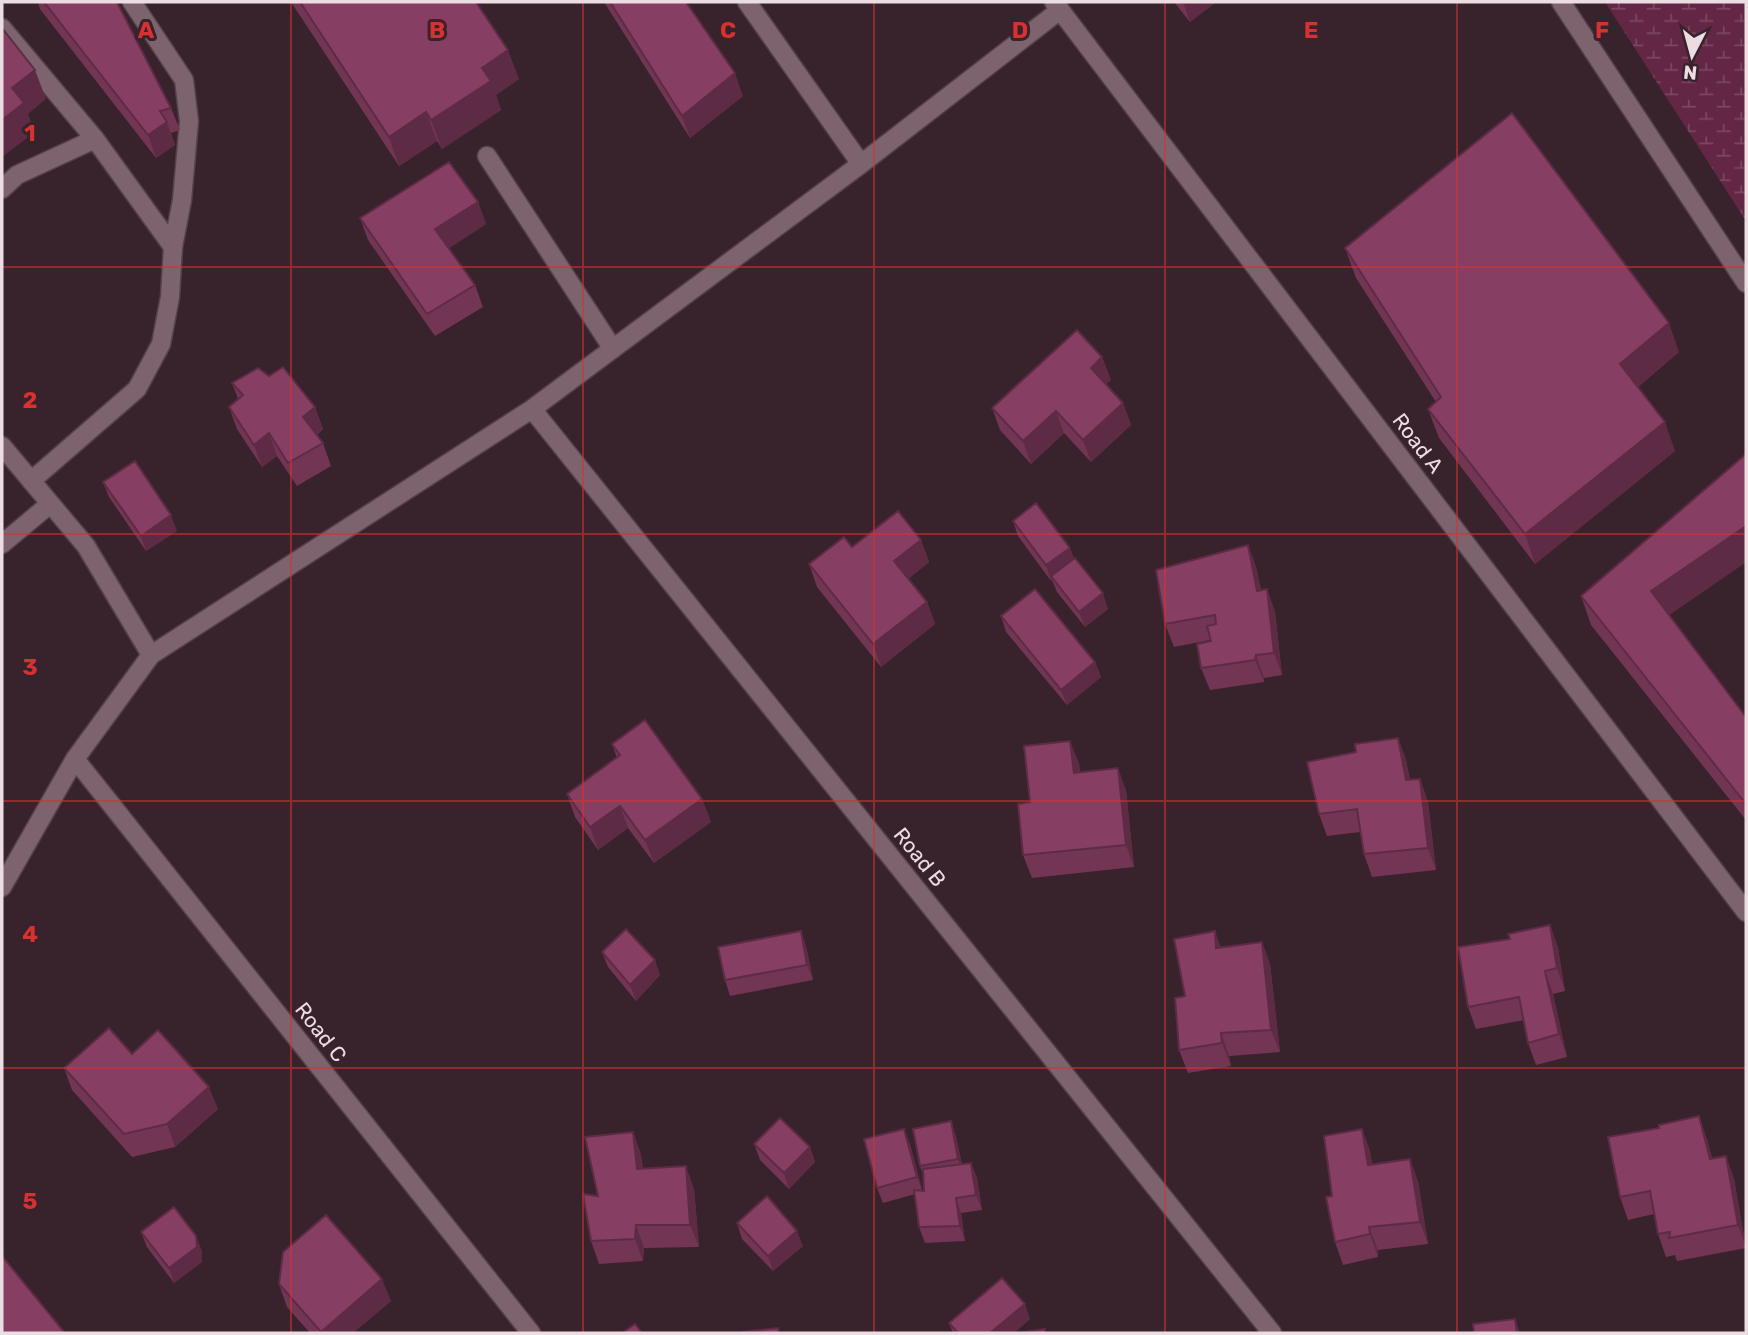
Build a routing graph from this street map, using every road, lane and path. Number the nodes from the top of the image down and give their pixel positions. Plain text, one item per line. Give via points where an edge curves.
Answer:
1 (132, 2) edge
2 (747, 2) edge
3 (1561, 2) edge
4 (1057, 6) edge
5 (2, 27) edge
6 (95, 139) junction
7 (486, 156) dead end
8 (861, 164) junction
9 (2, 189) edge
10 (173, 247) junction
11 (1746, 284) edge
12 (613, 349) junction
13 (532, 409) junction
14 (2, 446) edge
15 (31, 481) junction
16 (50, 504) junction
17 (2, 544) edge
18 (150, 655) junction
19 (75, 759) junction
20 (2, 887) edge
21 (1746, 912) edge
22 (531, 1333) edge
23 (1272, 1333) edge

1 - 10 street via 184,80 190,121
2 - 8 street
3 - 11 street
4 - 8 street
4 - 21 street, Road A
5 - 6 street
6 - 9 street via 17,175
6 - 10 street
7 - 12 street
8 - 12 street
10 - 15 street via 161,344 137,389
12 - 13 street
13 - 18 street
13 - 23 street, Road B
14 - 15 street
15 - 16 street
16 - 17 street
16 - 18 street via 86,546
18 - 19 street
19 - 20 street
19 - 22 street, Road C

